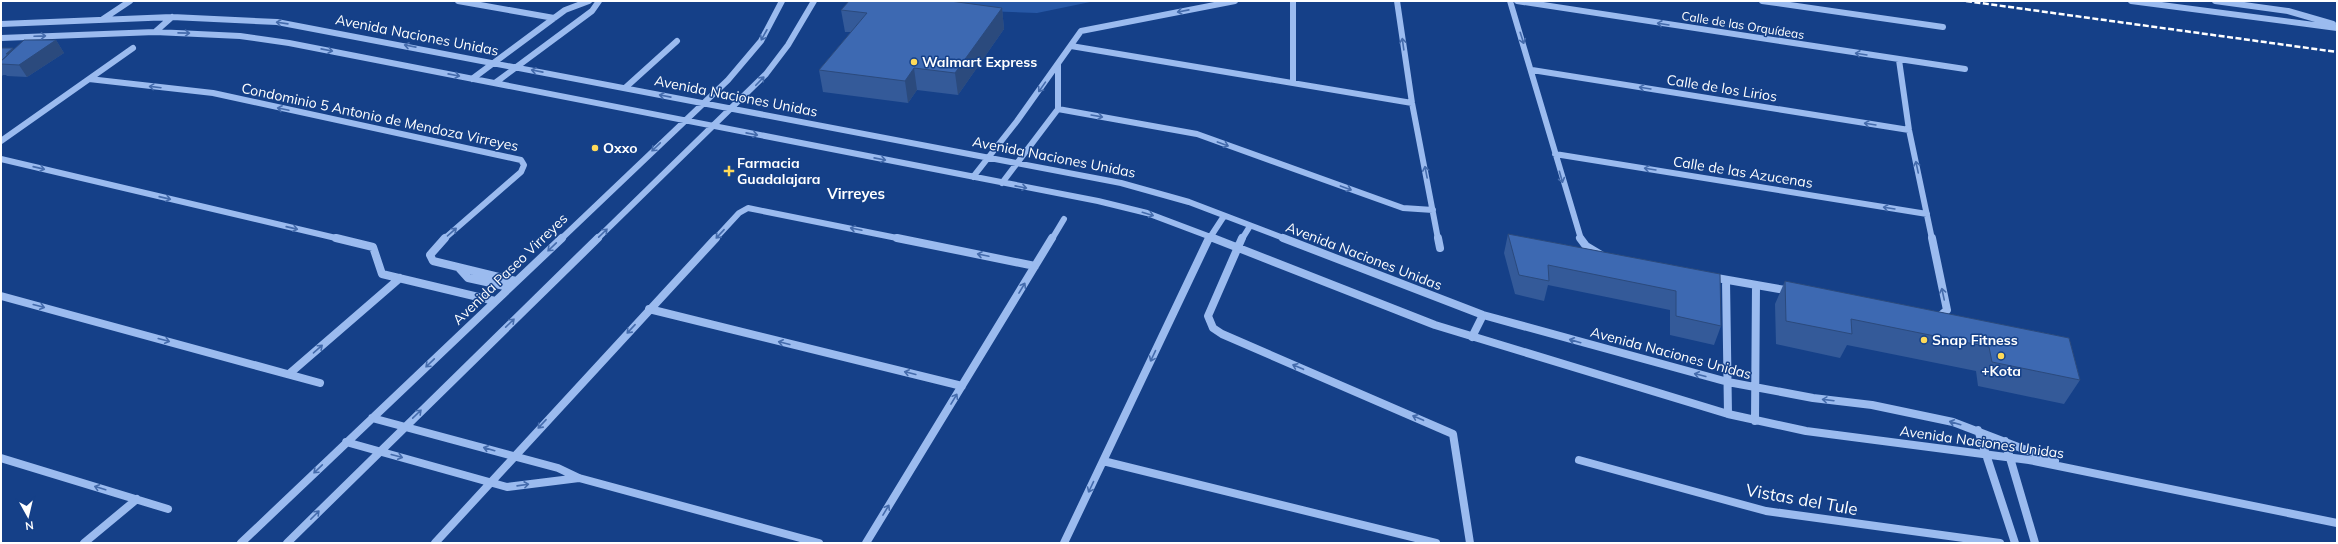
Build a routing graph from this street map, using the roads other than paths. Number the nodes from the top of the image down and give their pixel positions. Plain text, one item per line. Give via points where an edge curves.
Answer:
1 (130, 1) edge
2 (458, 1) edge
3 (589, 1) edge
4 (599, 1) edge
5 (782, 1) edge
6 (814, 1) edge
7 (1235, 1) edge
8 (1293, 1) edge
9 (1397, 1) edge
10 (1510, 1) edge
11 (1517, 1) edge
12 (1762, 1) edge
13 (2131, 1) edge
14 (2175, 1) edge
15 (2212, 1) edge
16 (2216, 1) edge
17 (2179, 7) junction
18 (2219, 13) junction
19 (172, 17) junction
20 (554, 18) junction
21 (103, 20) junction
22 (1, 24) edge
23 (1943, 27) dead end
24 (2337, 27) edge
25 (156, 32) junction
26 (1, 38) edge
27 (677, 41) dead end
28 (1070, 46) junction
29 (132, 48) dead end
30 (1900, 60) junction
31 (494, 63) junction
32 (1058, 64) junction
33 (516, 67) junction
34 (1965, 69) dead end
35 (1532, 70) junction
36 (89, 79) junction
37 (472, 79) junction
38 (1294, 82) junction
39 (494, 83) junction
40 (625, 88) junction
41 (703, 103) junction
42 (1412, 103) junction
43 (732, 108) junction
44 (1058, 109) junction
45 (685, 120) junction
46 (714, 126) junction
47 (1909, 130) junction
48 (1, 141) edge
49 (1555, 154) junction
50 (989, 158) junction
51 (1, 159) edge
52 (1017, 164) junction
53 (973, 177) junction
54 (1002, 183) junction
55 (1433, 210) junction
56 (1927, 214) junction
57 (1224, 216) junction
58 (1064, 219) dead end
59 (1250, 226) junction
60 (1210, 236) junction
61 (1237, 247) junction
62 (1440, 248) dead end
63 (1612, 257) edge
64 (1035, 266) junction
65 (459, 268) junction
66 (1703, 275) edge
67 (400, 278) junction
68 (1726, 280) junction
69 (516, 281) junction
70 (1756, 285) junction
71 (509, 287) junction
72 (1802, 293) edge
73 (1, 296) edge
74 (495, 301) junction
75 (649, 310) junction
76 (1483, 314) junction
77 (1926, 316) edge
78 (1472, 337) junction
79 (288, 374) junction
80 (1728, 382) junction
81 (320, 383) dead end
82 (962, 386) junction
83 (1755, 388) junction
84 (1728, 414) junction
85 (372, 418) junction
86 (1755, 421) junction
87 (404, 427) junction
88 (1978, 430) junction
89 (2005, 441) junction
90 (346, 442) junction
91 (378, 451) junction
92 (1986, 454) junction
93 (513, 456) junction
94 (2009, 456) junction
95 (1, 458) edge
96 (1579, 460) dead end
97 (1103, 461) junction
98 (2070, 467) junction
99 (579, 478) junction
100 (490, 483) junction
101 (137, 499) junction
102 (168, 509) dead end
103 (2337, 522) edge
104 (84, 543) edge
105 (241, 543) edge
106 (287, 543) edge
107 (435, 543) edge
108 (819, 543) edge
109 (866, 543) edge
110 (1064, 543) edge
111 (1436, 543) edge
112 (1470, 543) edge
113 (2000, 543) edge
114 (2015, 543) edge
115 (2035, 543) edge

1 - 21 street
2 - 20 street
3 - 20 street via 565,10
4 - 33 street via 592,11
5 -> 41 street, Avenida Paseo Virreyes via 761,41 749,57
43 -> 6 street via 778,62 791,44
7 -> 28 street via 1081,31
8 - 38 street
42 -> 9 street
10 -> 35 street
30 -> 11 street, Calle de las Orquídeas
12 - 23 street
13 - 17 street
14 - 17 street
15 - 18 street
16 - 24 street via 2288,11
17 - 18 street
18 - 24 street
19 - 21 street, Avenida Naciones Unidas
19 - 25 street
31 -> 19 street, Avenida Naciones Unidas via 277,22
20 - 31 street
21 - 22 street, Avenida Naciones Unidas
26 -> 25 street, Avenida Naciones Unidas
25 -> 37 street, Avenida Naciones Unidas via 240,36 289,43
27 - 40 street
28 - 32 street
28 - 38 street
29 - 36 street
30 - 34 street, Calle de las Orquídeas
30 - 47 street
31 - 33 street, Avenida Naciones Unidas
31 - 37 street
32 - 44 street
32 -> 50 street
33 - 39 street
40 -> 33 street, Avenida Naciones Unidas
47 -> 35 street, Calle de los Lirios
35 - 49 street
36 - 48 street
65 -> 36 street, Condominio 5 Antonio de Mendoza Virreyes via 433,261 430,255 436,246 521,172 524,165 521,160 213,93
37 - 39 street, Avenida Naciones Unidas
38 - 42 street
39 - 45 street, Avenida Naciones Unidas
41 -> 40 street, Avenida Naciones Unidas
41 - 43 street, Avenida Naciones Unidas
41 - 45 street, Avenida Paseo Virreyes
55 -> 42 street
43 - 46 street
43 - 50 street, Avenida Naciones Unidas
44 - 52 street
44 -> 55 street via 1197,134 1403,208
45 - 46 street, Avenida Naciones Unidas
45 -> 69 street, Avenida Paseo Virreyes
46 -> 53 street, Avenida Naciones Unidas
87 -> 46 street
56 -> 47 street
56 -> 49 street, Calle de las Azucenas
49 -> 63 street via 1578,236 1592,250
50 - 52 street, Avenida Naciones Unidas
50 - 53 street
51 -> 67 street via 373,247 382,274
52 - 54 street
52 - 57 street, Avenida Naciones Unidas via 1121,183 1189,202
53 - 54 street, Avenida Naciones Unidas
54 -> 60 street, Avenida Naciones Unidas via 1147,213
55 - 62 street
77 -> 56 street via 1940,316 1947,310
57 - 59 street, Avenida Naciones Unidas
57 - 60 street
58 - 64 street
59 - 61 street
59 - 76 street, Avenida Naciones Unidas
60 - 61 street, Avenida Naciones Unidas
60 -> 97 street
61 - 78 street, Avenida Naciones Unidas
112 -> 61 street via 1453,434 1213,328 1208,316
64 -> 75 street via 748,208 739,213
82 -> 64 street
65 - 69 street, Condominio 5 Antonio de Mendoza Virreyes
65 - 71 street, Condominio 5 Antonio de Mendoza Virreyes via 468,278
66 - 68 street
67 - 74 street
79 -> 67 street
68 - 70 street
68 - 80 street
69 - 71 street, Avenida Paseo Virreyes
70 - 72 street
70 - 83 street
71 - 74 street, Avenida Paseo Virreyes
73 -> 79 street
74 -> 85 street, Avenida Paseo Virreyes
82 -> 75 street
75 -> 93 street
76 - 78 street
80 -> 76 street, Avenida Naciones Unidas
78 - 84 street, Avenida Naciones Unidas
79 - 81 street
80 - 83 street, Avenida Naciones Unidas
80 - 84 street
109 -> 82 street
83 - 86 street
88 -> 83 street, Avenida Naciones Unidas via 1910,413
84 - 86 street, Avenida Naciones Unidas
85 - 87 street
85 - 90 street, Avenida Paseo Virreyes
86 - 92 street, Avenida Naciones Unidas via 1806,431
87 - 91 street
93 -> 87 street
88 - 89 street, Avenida Naciones Unidas
88 - 92 street
89 - 94 street
89 - 98 street, Avenida Naciones Unidas
90 - 91 street
90 -> 105 street, Avenida Paseo Virreyes
91 -> 100 street
106 -> 91 street
92 - 94 street, Avenida Naciones Unidas
92 - 114 street
93 - 99 street via 558,468
93 - 100 street
94 - 98 street, Avenida Naciones Unidas
94 - 115 street
101 -> 95 street
96 - 113 street, Vistas del Tule via 1766,512
97 -> 110 street
97 - 111 street
98 - 103 street, Avenida Naciones Unidas
100 -> 99 street via 507,487
99 - 108 street
100 - 107 street
101 - 102 street
101 - 104 street

